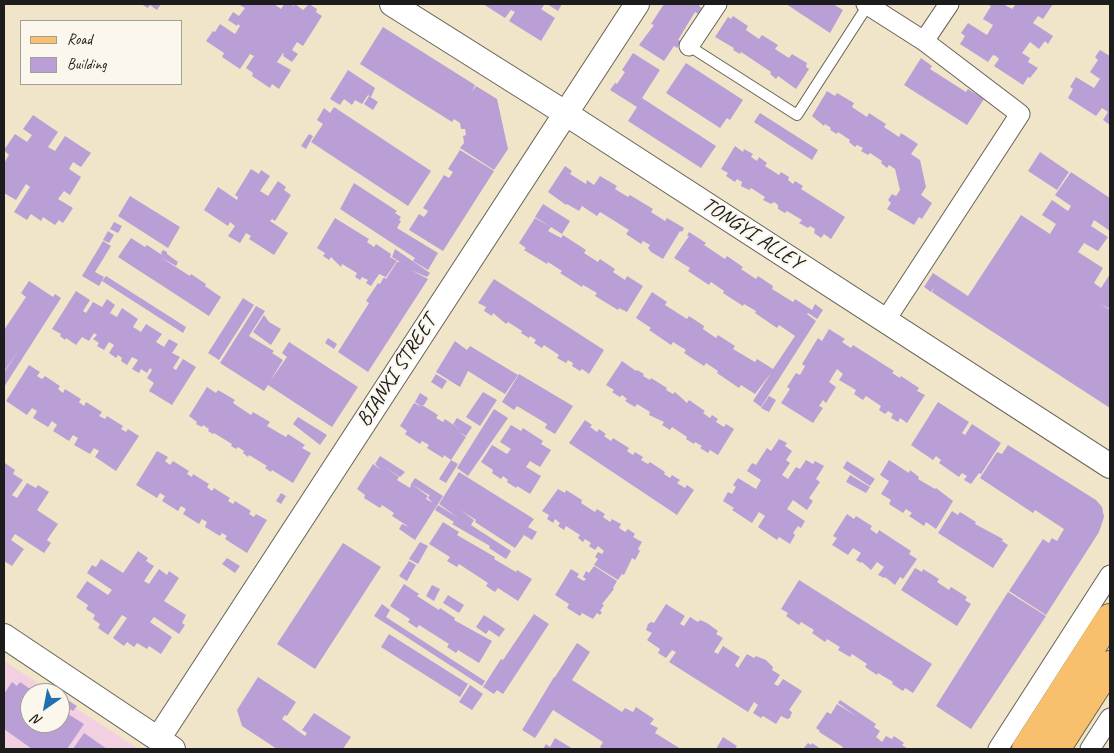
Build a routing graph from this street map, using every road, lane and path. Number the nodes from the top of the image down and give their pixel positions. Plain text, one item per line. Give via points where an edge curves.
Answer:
1 (392, 4) edge
2 (637, 4) edge
3 (717, 4) edge
4 (867, 4) edge
5 (949, 4) edge
6 (924, 41) junction
7 (690, 46) joint
8 (565, 113) junction
9 (885, 320) junction
10 (1110, 466) edge
11 (1110, 575) edge
12 (1110, 618) edge
13 (4, 636) edge
14 (1110, 665) edge
15 (1110, 718) edge
16 (165, 744) edge
17 (998, 749) edge
18 (1026, 749) edge
19 (1056, 749) edge
20 (1090, 749) edge

1 - 8 street, TONGYI ALLEY
2 - 8 street, BIANXI STREET
3 - 7 street
4 - 6 street
4 - 7 lane via 797,115
5 - 6 street
6 - 9 street via 1020,114
8 - 9 street, TONGYI ALLEY
8 - 16 street, BIANXI STREET
9 - 10 street, TONGYI ALLEY
11 - 17 street
12 - 18 main road
13 - 16 street
14 - 19 main road
15 - 20 street

